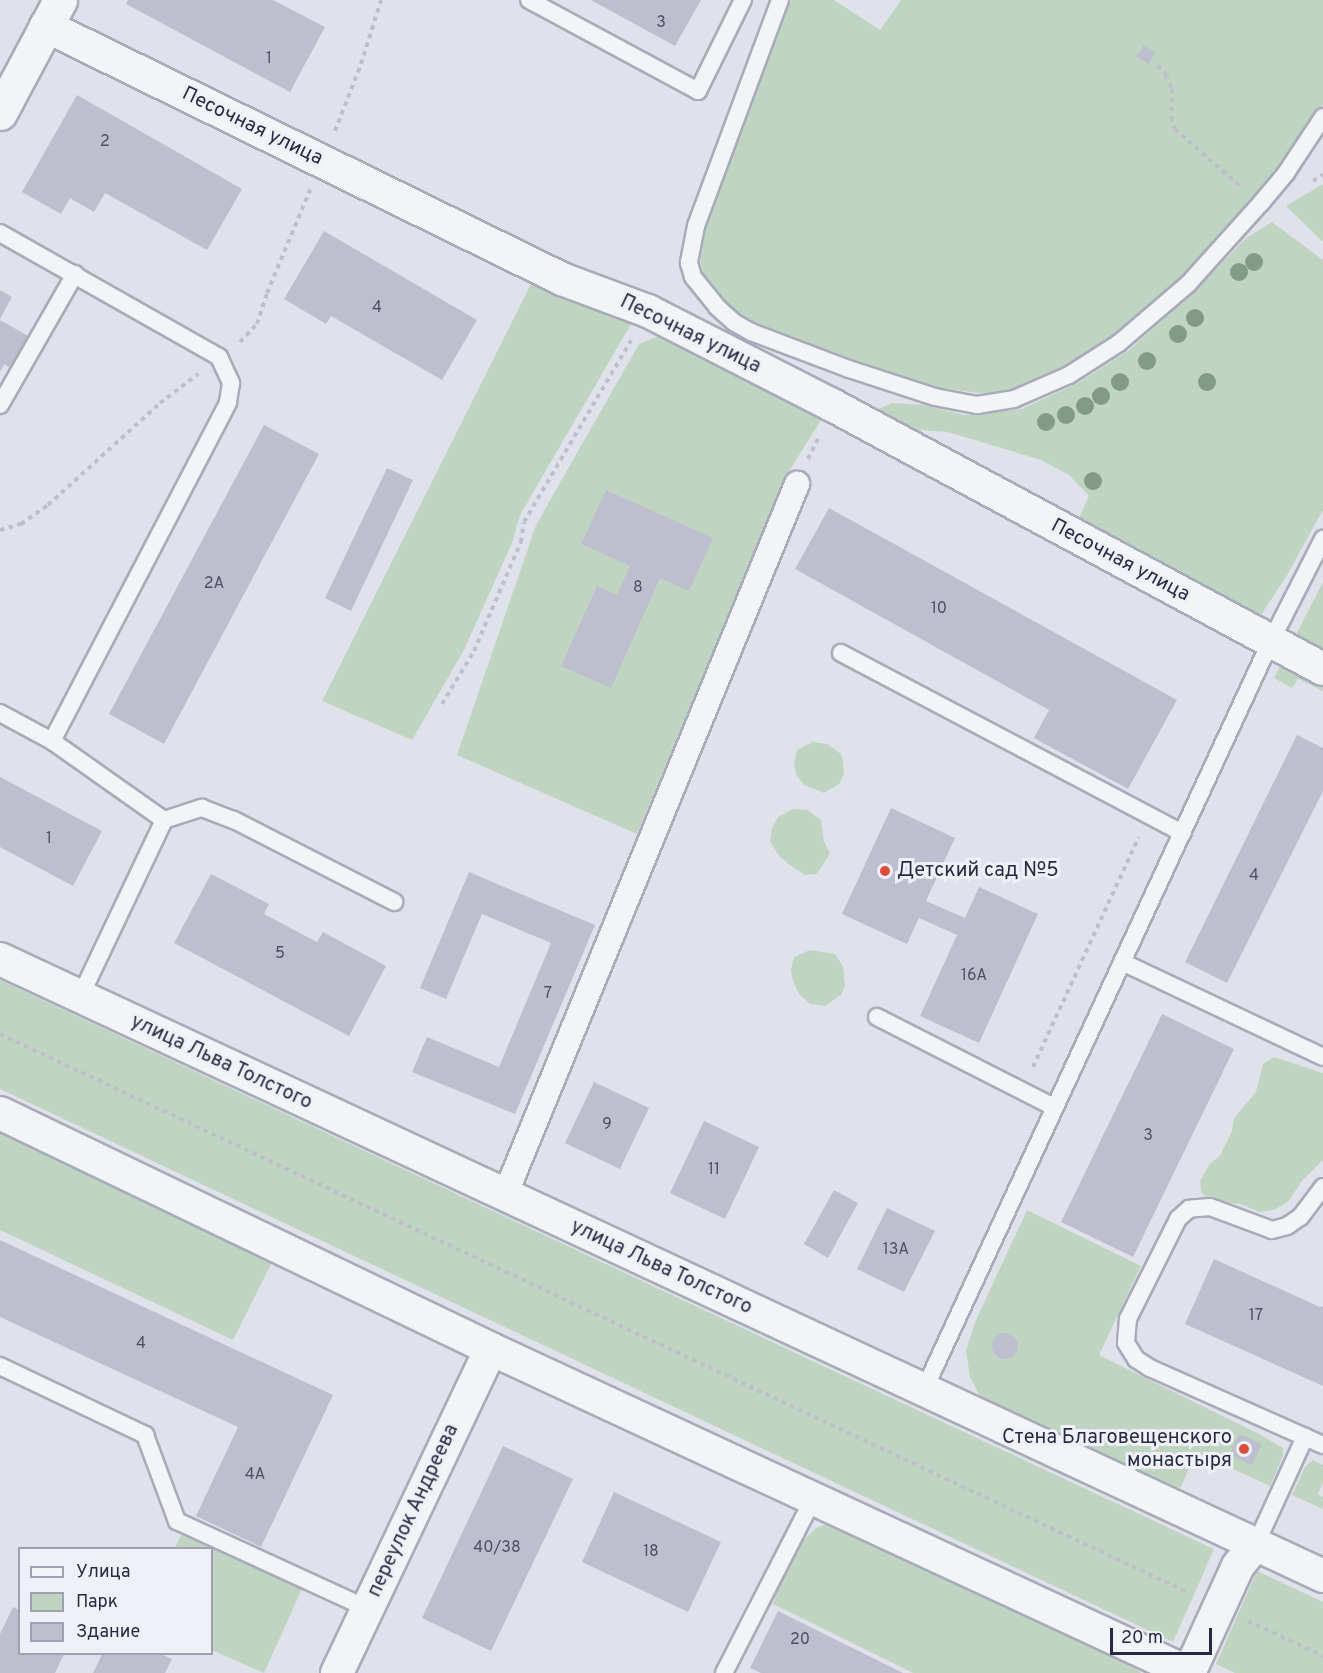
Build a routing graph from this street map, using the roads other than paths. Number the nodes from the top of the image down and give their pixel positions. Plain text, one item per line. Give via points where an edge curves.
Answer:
1 (529, 0) edge
2 (743, 0) edge
3 (780, 0) edge
4 (53, 13) edge
5 (0, 113) edge
6 (1323, 117) edge
7 (0, 233) edge
8 (75, 274) junction
9 (0, 405) edge
10 (797, 484) dead end
11 (1323, 539) edge
12 (1270, 643) junction
13 (841, 653) dead end
14 (1323, 669) edge
15 (0, 713) edge
16 (52, 741) junction
17 (164, 820) junction
18 (1182, 833) junction
19 (394, 902) dead end
20 (0, 959) edge
21 (1122, 962) junction
22 (80, 997) junction
23 (877, 1017) dead end
24 (1323, 1057) edge
25 (1054, 1107) junction
26 (0, 1113) edge
27 (1323, 1187) edge
28 (505, 1195) junction
29 (491, 1349) junction
30 (0, 1366) edge
31 (924, 1390) junction
32 (1305, 1437) junction
33 (1323, 1445) edge
34 (813, 1499) junction
35 (1256, 1544) junction
36 (1323, 1576) edge
37 (368, 1609) junction
38 (337, 1673) edge
39 (724, 1673) edge
40 (1189, 1673) edge

1 - 2 lane via 698,91
3 - 6 lane via 696,226 689,263 693,278 717,307 752,332 935,397 976,405 1014,399 1069,375 1119,343 1188,284 1262,203
4 - 5 street
4 - 12 street, Песочная улица via 322,162 562,279 648,311 832,405
7 - 8 lane
8 - 9 lane
8 - 16 lane via 219,357 231,382 228,403
10 - 28 street
11 - 12 lane
12 - 14 street, Песочная улица
12 - 18 lane
13 - 18 lane
15 - 16 lane
16 - 17 lane
17 - 19 lane via 202,808 234,819
17 - 22 lane
18 - 21 lane
20 - 22 street, улица Льва Толстого
21 - 24 lane
21 - 25 lane
22 - 28 street, улица Льва Толстого
23 - 25 lane
25 - 31 lane
26 - 29 street
27 - 32 lane via 1300,1217 1272,1230 1210,1208 1189,1209 1178,1219 1128,1319 1126,1331 1129,1351 1150,1368
28 - 31 street, улица Льва Толстого
29 - 34 street
29 - 37 street, переулок Андреева
30 - 37 lane via 145,1435 177,1521
31 - 35 street, улица Льва Толстого
32 - 33 lane
32 - 35 lane
34 - 39 lane
34 - 40 street
35 - 36 street, улица Льва Толстого
35 - 40 street via 1238,1566
37 - 38 street, переулок Андреева

